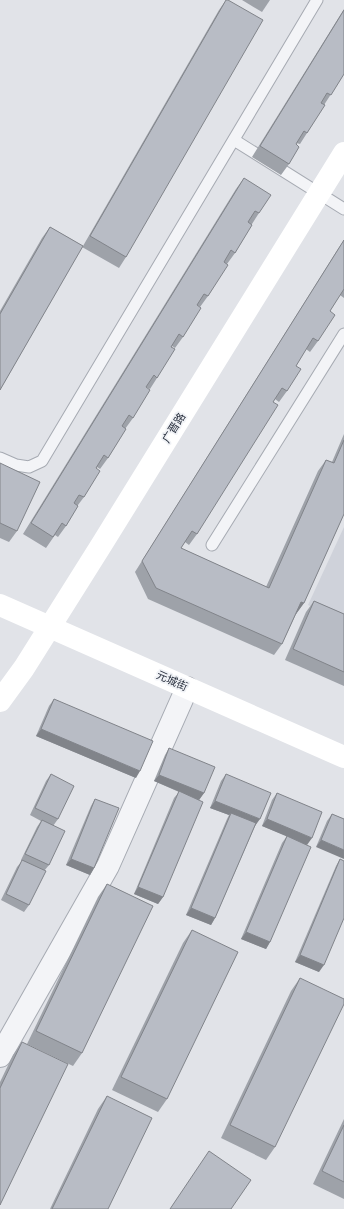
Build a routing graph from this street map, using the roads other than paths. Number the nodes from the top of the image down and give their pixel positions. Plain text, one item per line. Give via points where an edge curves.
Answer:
1 (317, 0) edge
2 (234, 140) junction
3 (344, 153) edge
4 (320, 193) junction
5 (344, 209) edge
6 (344, 334) edge
7 (0, 458) edge
8 (212, 545) dead end
9 (0, 605) edge
10 (50, 627) junction
11 (187, 688) junction
12 (0, 701) edge
13 (344, 757) edge
14 (0, 1056) edge

1 - 2 lane
2 - 4 lane
2 - 7 lane via 42,461 29,468
3 - 4 street, 广晋路
4 - 5 lane
4 - 10 street, 广晋路
6 - 8 lane
9 - 10 street, 元城街
10 - 11 street, 元城街
10 - 12 street, 广晋路
11 - 13 street, 元城街
11 - 14 street via 108,866

